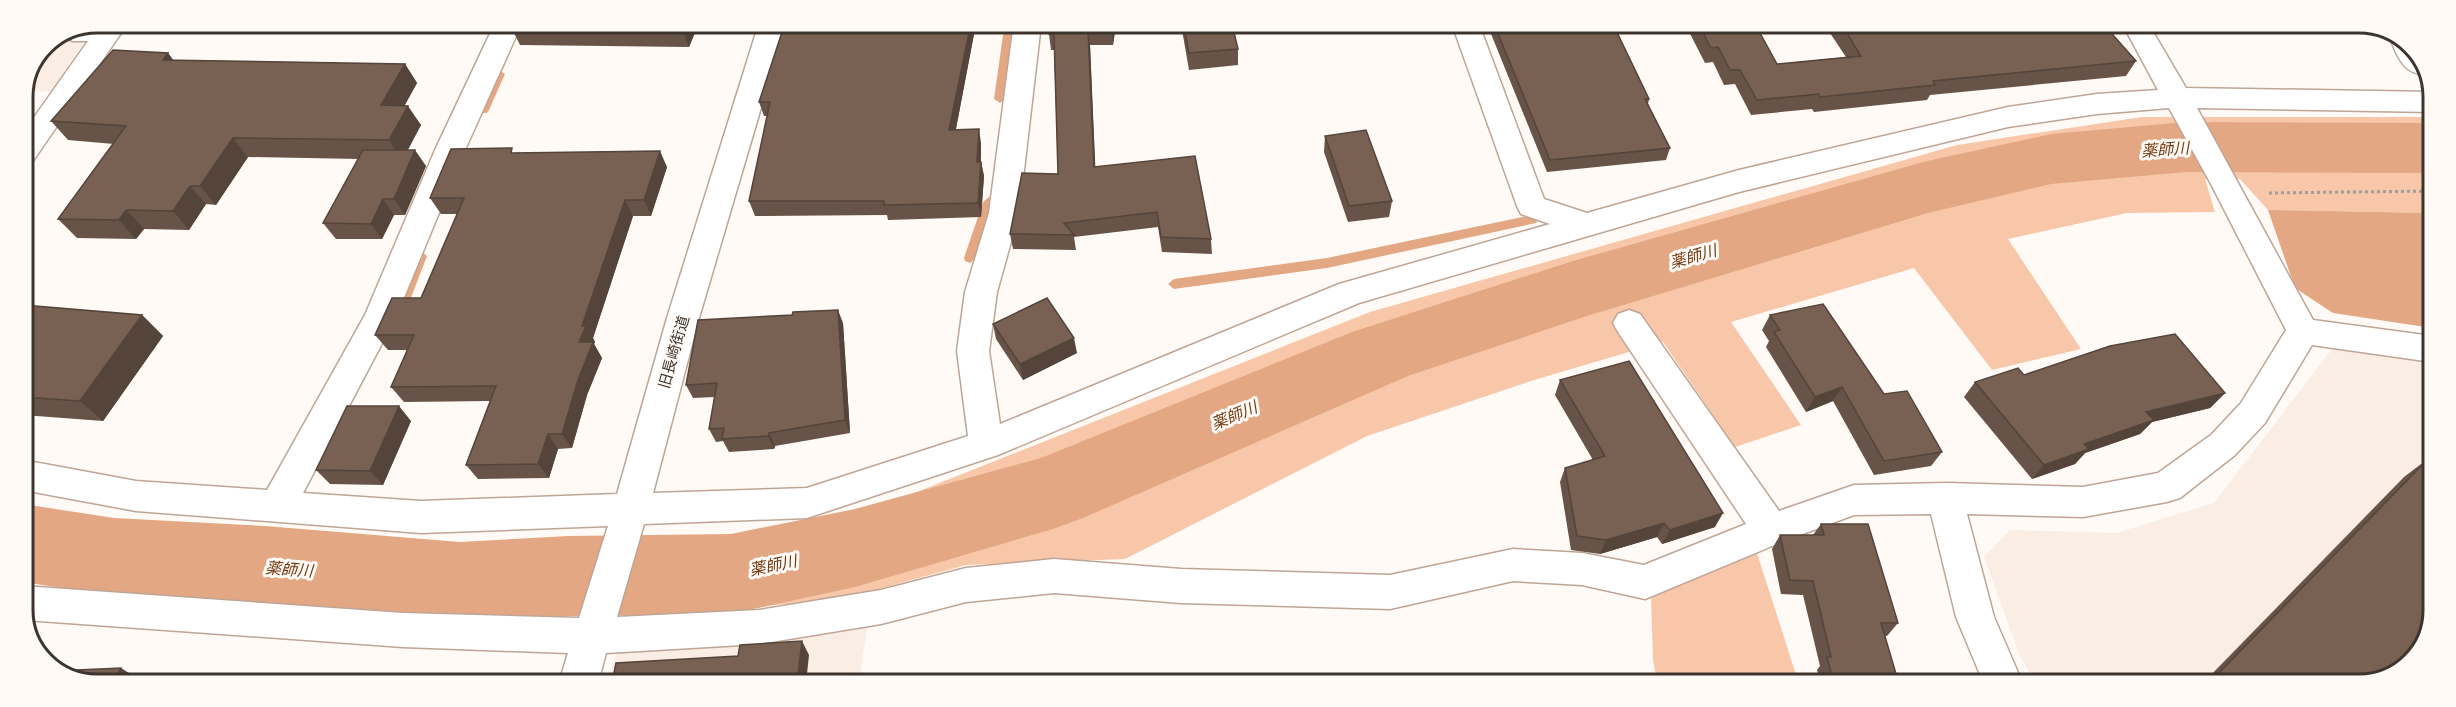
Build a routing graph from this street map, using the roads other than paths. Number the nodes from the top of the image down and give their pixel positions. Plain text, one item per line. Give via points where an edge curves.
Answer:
1 (108, 33) edge
2 (503, 33) edge
3 (770, 33) edge
4 (1026, 33) edge
5 (1468, 33) edge
6 (2140, 33) edge
7 (2423, 102) edge
8 (2180, 105) junction
9 (33, 138) edge
10 (1589, 226) junction
11 (1629, 323) dead end
12 (2303, 331) junction
13 (2423, 348) edge
14 (986, 445) junction
15 (33, 477) edge
16 (1946, 498) junction
17 (276, 508) junction
18 (627, 521) junction
19 (1771, 530) junction
20 (33, 604) edge
21 (596, 627) junction
22 (581, 674) edge
23 (1998, 674) edge

1 - 9 street
2 - 17 street via 380,317
3 - 18 street, 旧長崎街道 via 683,318
4 - 14 street via 1004,213 981,292 973,351
5 - 10 street via 1532,206
6 - 8 street
7 - 8 street
8 - 10 street via 2097,104 2008,117 1739,181
8 - 12 street
10 - 14 street via 1350,292
11 - 19 street
12 - 13 street
12 - 16 street via 2253,413 2223,445 2167,487 2083,502
14 - 18 street via 807,503
15 - 17 street via 136,496
16 - 19 street via 1854,500
16 - 23 street via 1965,586
17 - 18 street via 421,517
18 - 21 street, 旧長崎街道
19 - 21 street via 1645,582 1582,569 1513,565 1390,592 1054,576 966,585 880,607 759,627
20 - 21 street via 403,630
21 - 22 street, 旧長崎街道

